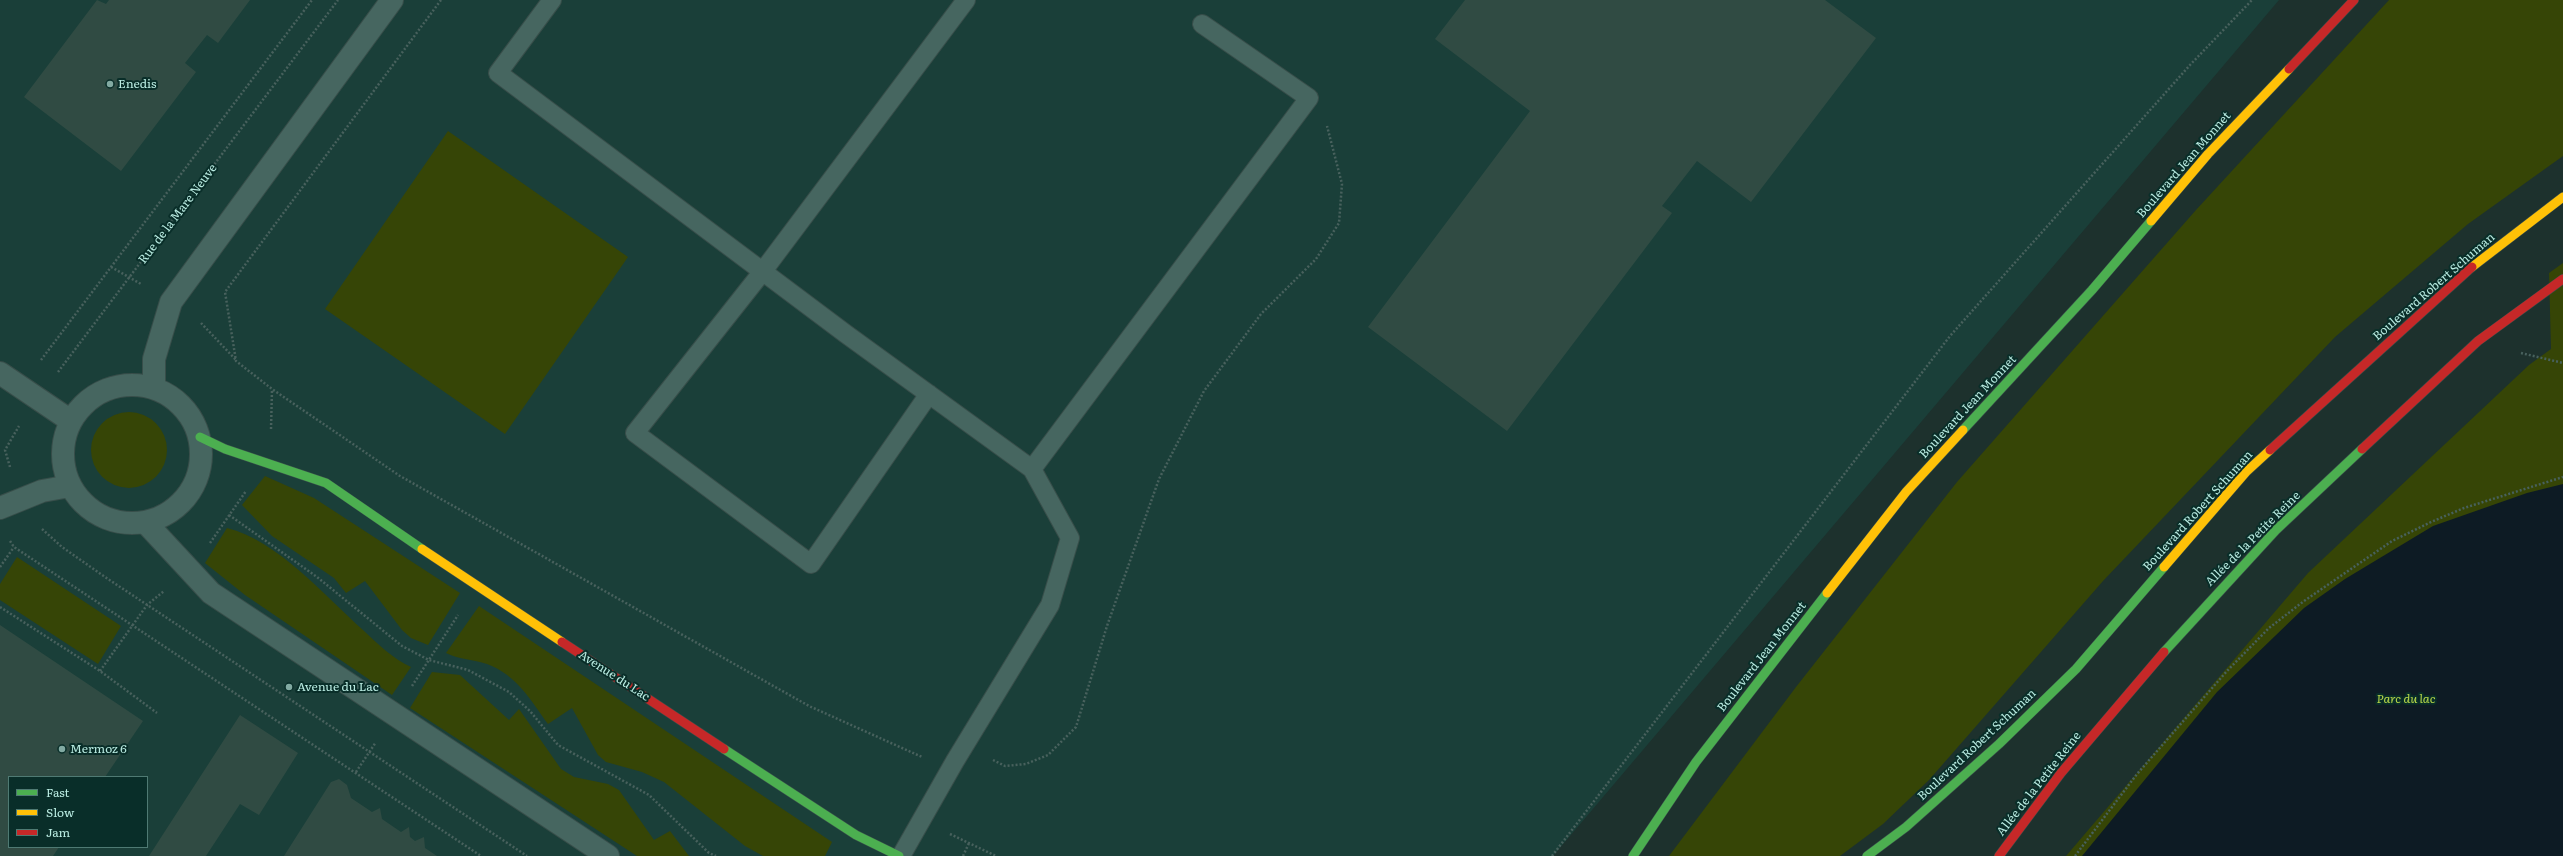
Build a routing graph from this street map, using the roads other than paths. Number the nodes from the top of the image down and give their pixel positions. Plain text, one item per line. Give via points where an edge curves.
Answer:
1 (392, 0) edge
2 (552, 0) edge
3 (966, 0) edge
4 (2354, 0) edge
5 (1202, 24) dead end
6 (2563, 197) edge
7 (763, 271) junction
8 (2563, 279) edge
9 (0, 373) edge
10 (154, 388) junction
11 (929, 394) junction
12 (71, 420) junction
13 (200, 437) junction
14 (1032, 469) junction
15 (70, 486) junction
16 (0, 508) edge
17 (146, 523) junction
18 (608, 856) edge
19 (900, 856) edge
20 (1633, 856) edge
21 (1867, 856) edge
22 (1999, 856) edge

1 - 10 street via 171,302 154,359
2 - 7 lane via 498,73
3 - 7 lane
4 - 20 main road, Boulevard Jean Monnet via 2208,154 2092,290 1906,492 1696,762
5 - 14 lane via 1309,98
6 - 21 main road, Boulevard Robert Schuman via 2482,258 2246,472 2076,669 2000,744 1906,827
7 - 11 lane
7 - 11 lane via 635,433 811,564
8 - 22 main road, Allée de la Petite Reine via 2478,341 2276,530 2205,605 2129,692 2061,774
9 - 12 street
10 - 12 street via 128,384 104,390 84,403
10 - 13 street via 176,399 192,418
11 - 14 lane
12 - 15 street via 62,446 64,470
13 - 17 street via 202,461 195,484 187,498 168,514
13 - 19 main road, Avenue du Lac via 225,449 326,483 477,586 856,835
14 - 19 lane via 1070,538 1050,605
15 - 16 street via 42,491
15 - 17 street via 85,505 105,518 129,524
17 - 18 street via 211,593

